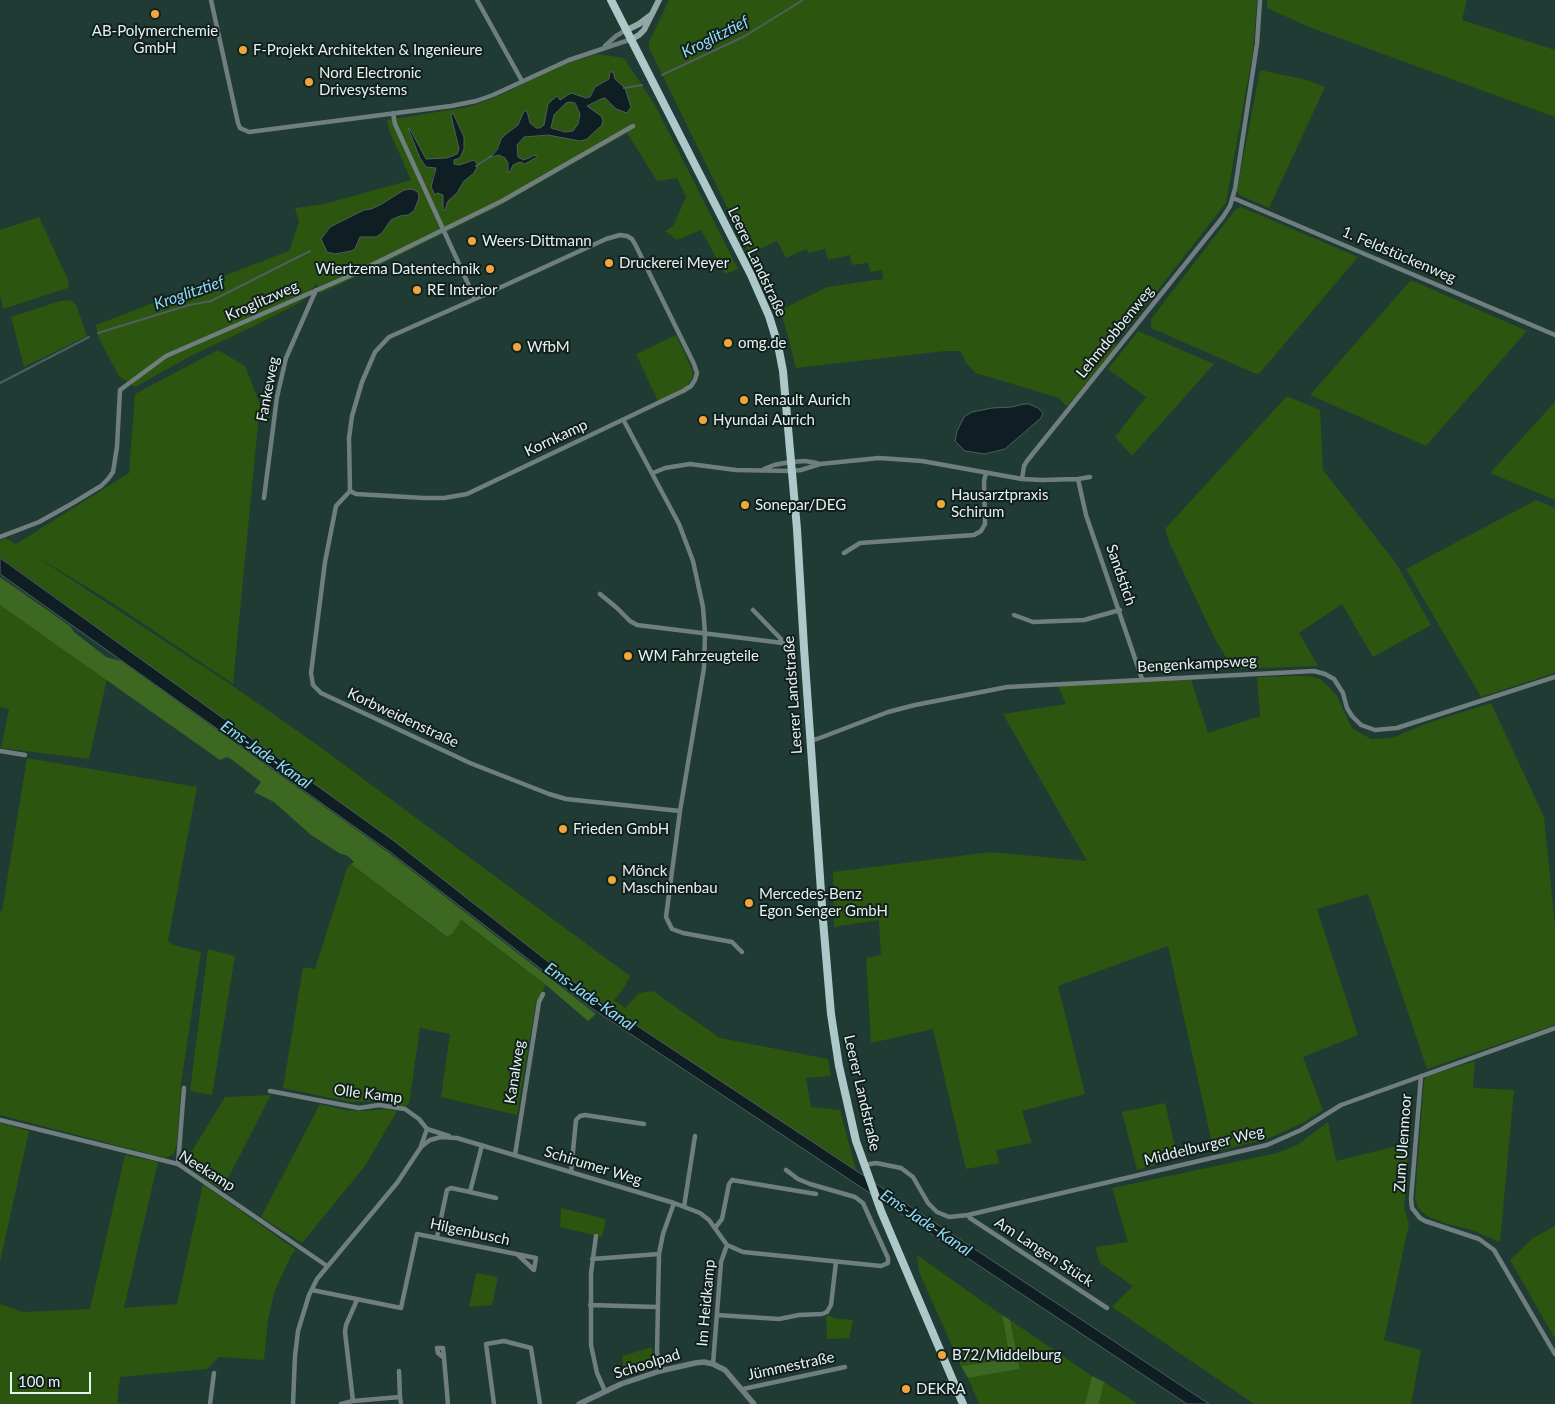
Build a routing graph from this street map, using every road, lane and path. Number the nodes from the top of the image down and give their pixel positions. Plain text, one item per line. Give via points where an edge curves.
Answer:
1 (211, 0) edge
2 (477, 0) edge
3 (611, 0) edge
4 (659, 0) edge
5 (1260, 0) edge
6 (652, 15) junction
7 (627, 30) junction
8 (632, 39) junction
9 (604, 47) junction
10 (522, 81) junction
11 (394, 113) junction
12 (634, 126) dead end
13 (1233, 198) junction
14 (443, 229) junction
15 (316, 290) junction
16 (475, 299) junction
17 (1555, 335) edge
18 (624, 421) junction
19 (790, 462) junction
20 (820, 464) junction
21 (763, 470) junction
22 (791, 471) junction
23 (653, 473) junction
24 (986, 473) junction
25 (1090, 477) dead end
26 (1022, 479) junction
27 (1078, 479) junction
28 (350, 491) junction
29 (264, 498) dead end
30 (0, 537) edge
31 (844, 553) dead end
32 (600, 594) dead end
33 (753, 610) dead end
34 (1120, 610) junction
35 (1014, 615) dead end
36 (705, 633) junction
37 (780, 643) junction
38 (791, 644) dead end
39 (1555, 677) edge
40 (1142, 679) junction
41 (810, 740) junction
42 (0, 751) edge
43 (25, 755) dead end
44 (680, 811) junction
45 (742, 952) dead end
46 (543, 994) dead end
47 (1555, 1028) edge
48 (1420, 1076) junction
49 (184, 1088) dead end
50 (270, 1090) dead end
51 (0, 1120) edge
52 (644, 1124) dead end
53 (427, 1129) junction
54 (694, 1136) dead end
55 (458, 1138) junction
56 (482, 1145) junction
57 (421, 1147) junction
58 (515, 1155) junction
59 (178, 1164) junction
60 (865, 1166) junction
61 (786, 1170) dead end
62 (571, 1172) junction
63 (470, 1192) junction
64 (816, 1194) dead end
65 (496, 1198) dead end
66 (674, 1203) junction
67 (684, 1207) junction
68 (968, 1215) junction
69 (715, 1228) junction
70 (596, 1236) dead end
71 (436, 1237) junction
72 (727, 1245) junction
73 (659, 1254) junction
74 (518, 1255) dead end
75 (592, 1259) junction
76 (836, 1262) junction
77 (327, 1266) junction
78 (312, 1290) junction
79 (357, 1300) junction
80 (590, 1305) junction
81 (657, 1307) junction
82 (1107, 1308) dead end
83 (717, 1315) junction
84 (1555, 1354) edge
85 (444, 1358) dead end
86 (713, 1364) junction
87 (845, 1367) dead end
88 (398, 1371) dead end
89 (660, 1371) junction
90 (214, 1373) dead end
91 (743, 1389) junction
92 (605, 1391) junction
93 (400, 1397) junction
94 (353, 1401) junction
95 (210, 1404) edge
96 (293, 1404) edge
97 (341, 1404) edge
98 (401, 1404) edge
99 (448, 1404) edge
100 (494, 1404) edge
101 (540, 1404) edge
102 (578, 1404) edge
103 (754, 1404) edge
104 (963, 1404) edge

1 - 11 street via 238,123 244,130 256,132
2 - 10 street
3 - 7 main road, Leerer Landstraße
4 - 6 main road
5 - 13 street, Lehmdobbenweg via 1257,44
6 - 7 main road
6 - 8 main road via 644,30
7 - 8 main road, Leerer Landstraße
7 - 9 street
8 - 9 street
8 - 19 main road, Leerer Landstraße via 769,316 783,371
9 - 10 street
10 - 11 street via 476,100
11 - 14 street via 395,124
12 - 14 street, Kroglitzweg via 502,201
13 - 17 street, 1. Feldstückenweg
13 - 26 street, Lehmdobbenweg via 1223,217 1027,461
14 - 15 street, Kroglitzweg
14 - 16 street
15 - 29 street, Fankeweg via 286,358 277,397
15 - 30 street, Kroglitzweg via 166,356 120,390 117,447 113,472 108,479 39,522
16 - 18 street, Kornkamp via 606,239 620,235 632,239 697,375 689,388
16 - 28 street, Kornkamp via 389,337 375,352 352,416
18 - 23 street
18 - 28 street, Kornkamp via 456,497 415,498
19 - 20 street
19 - 21 street
19 - 22 main road, Leerer Landstraße
20 - 22 street
20 - 24 street via 903,458
21 - 22 street
21 - 23 street via 690,464
22 - 41 main road, Leerer Landstraße
23 - 36 street via 693,561
24 - 26 street
24 - 31 street via 985,524 974,535 860,543
25 - 27 street
26 - 27 street
27 - 34 street, Sandstich via 1086,515
28 - 44 street, Korbweidenstraße via 336,506 325,562 311,673 314,685 321,693 470,763 549,794 566,799
32 - 36 street via 637,625
33 - 37 street via 781,639
34 - 35 street via 1091,618 1033,622
34 - 40 street, Sandstich
36 - 37 street
36 - 44 street via 704,668
37 - 38 street
39 - 40 street, Bengenkampsweg via 1397,728 1375,730 1361,725 1352,716 1334,679 1314,671
40 - 41 street, Bengenkampsweg via 982,691 888,712
41 - 60 main road, Leerer Landstraße via 831,1014 849,1114
42 - 43 street
44 - 45 street via 667,906 668,924 683,933 732,942
46 - 58 street, Kanalweg via 539,1002
47 - 48 street, Middelburger Weg
48 - 68 street, Middelburger Weg via 1341,1105 1301,1130 1267,1145
48 - 84 street, Zum Ulenmoor via 1412,1208 1425,1221 1479,1239 1494,1250
49 - 59 street
50 - 53 street, Olle Kamp via 359,1108 379,1105 405,1109 419,1118
51 - 59 street, Neekamp
52 - 62 street via 580,1116 576,1120
53 - 55 street, Olle Kamp
53 - 57 street
54 - 67 street
55 - 56 street, Schirumer Weg
55 - 57 street, Schirumer Weg via 441,1137
56 - 58 street, Schirumer Weg
56 - 63 street
57 - 77 street via 397,1183
58 - 62 street, Schirumer Weg
59 - 77 street, Neekamp
60 - 68 street, Middelburger Weg via 876,1163 900,1168 913,1177 937,1212 949,1217
60 - 104 main road, Leerer Landstraße
61 - 76 street via 798,1179 855,1197 863,1203 888,1258 888,1263 883,1266
62 - 66 street, Schirumer Weg
63 - 65 street
63 - 71 street via 446,1190
64 - 69 street via 732,1180 728,1184 722,1219
66 - 67 street, Schirumer Weg
66 - 73 street
67 - 69 street, Schirumer Weg via 700,1213
68 - 82 street, Am Langen Stück
69 - 72 street, Schirumer Weg
70 - 75 street
71 - 74 street, Hilgenbusch
71 - 79 street, Hilgenbusch via 417,1234 401,1308
72 - 76 street via 743,1252
72 - 83 street, Im Heidkamp via 720,1262
73 - 75 street
73 - 81 street
75 - 80 street
76 - 83 street via 831,1305 827,1312 778,1319
77 - 78 street
78 - 79 street, Hilgenbusch
78 - 96 street via 298,1331
79 - 94 street via 345,1332
80 - 81 street
80 - 92 street via 591,1345
81 - 89 street
83 - 86 street, Im Heidkamp
85 - 99 street
86 - 89 street, Schoolpad via 695,1363
86 - 91 street, Schoolpad via 725,1370
87 - 91 street, Jümmestraße
88 - 93 street
89 - 92 street, Schoolpad
90 - 95 street
91 - 103 street, Schoolpad
92 - 102 street, Schoolpad
93 - 94 street
93 - 98 street
94 - 97 street
100 - 101 street via 486,1344 504,1341 531,1348

